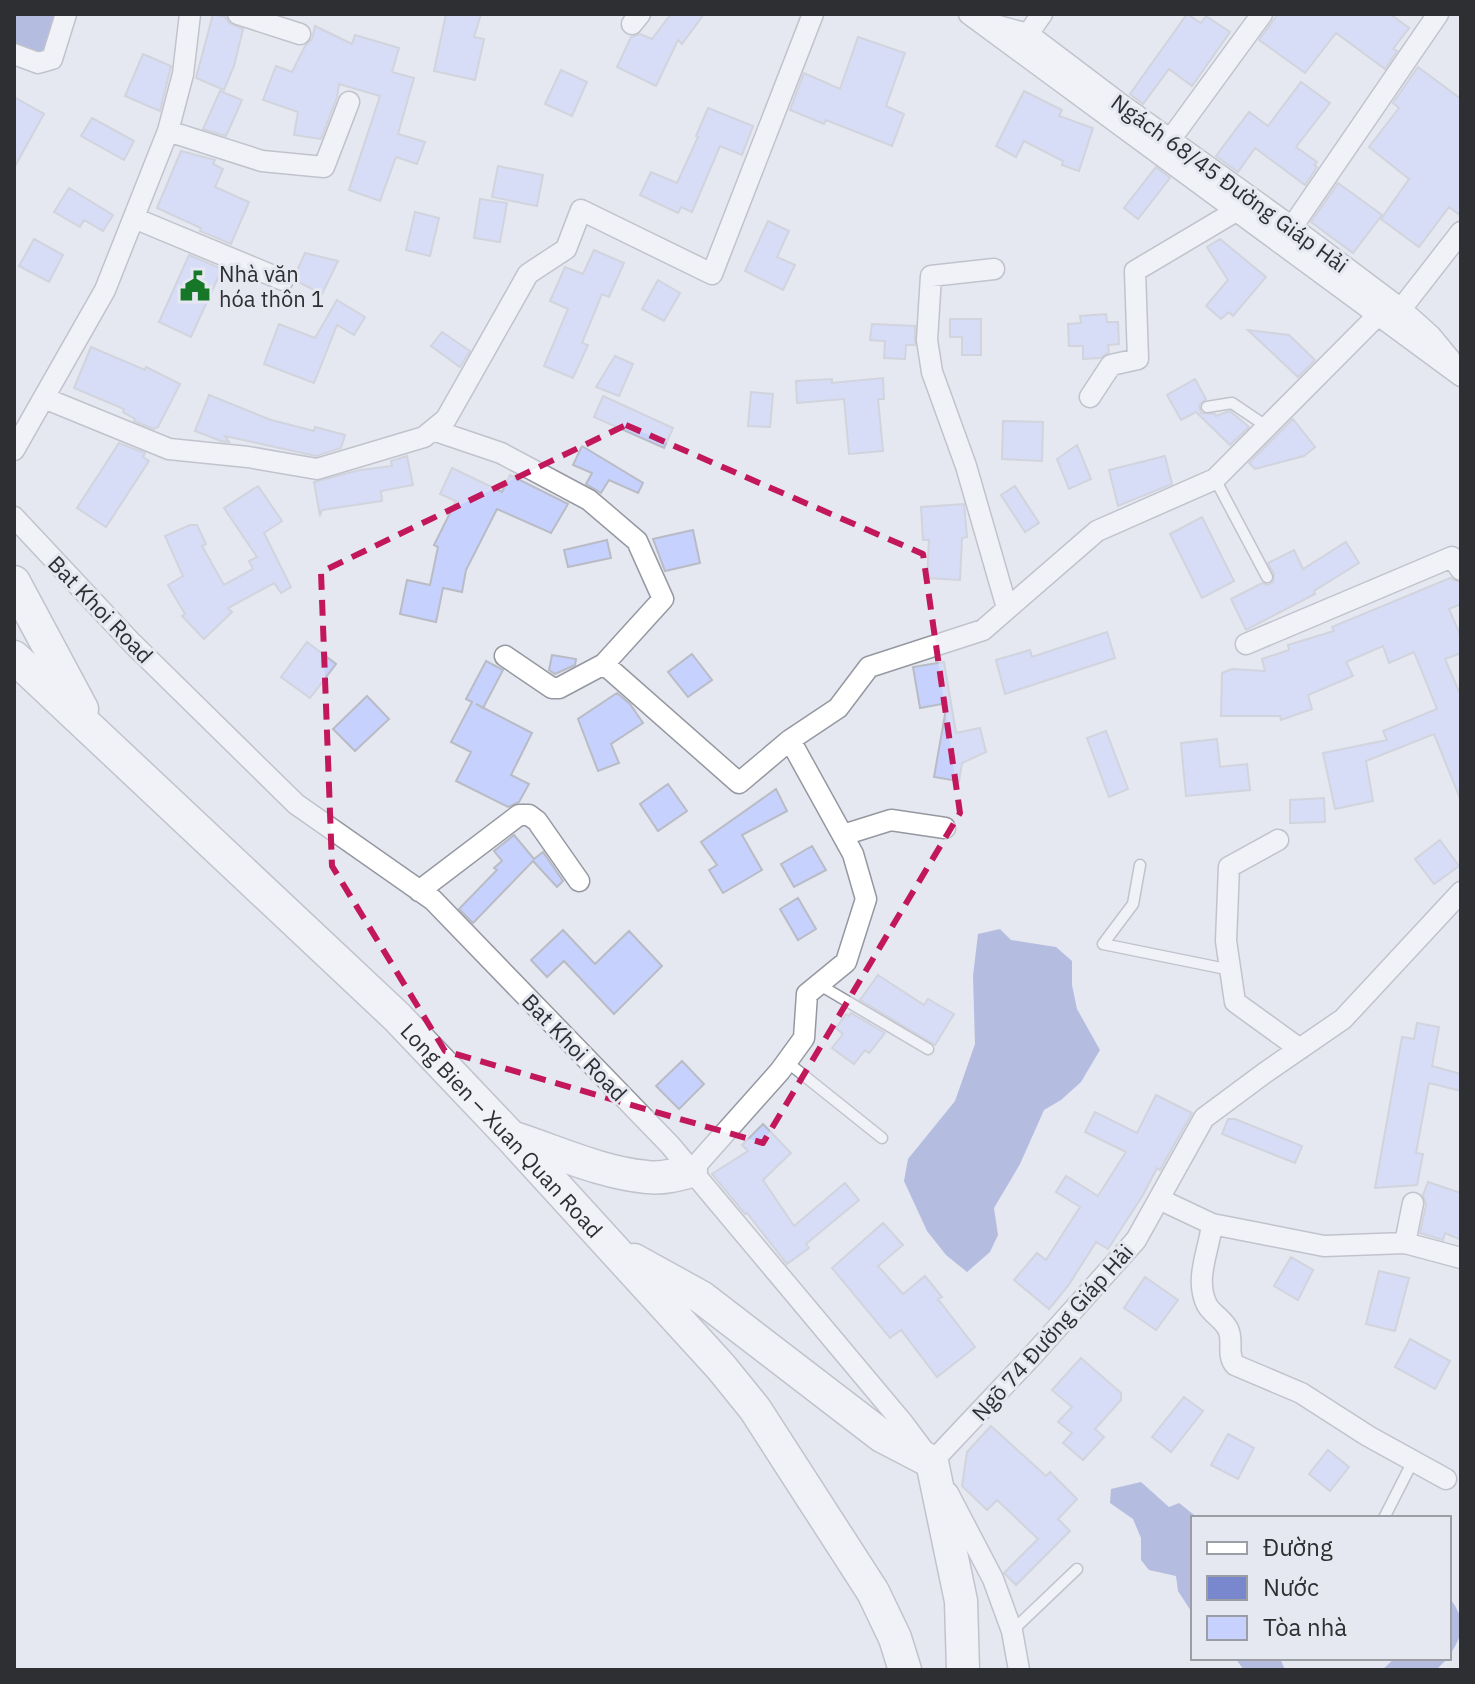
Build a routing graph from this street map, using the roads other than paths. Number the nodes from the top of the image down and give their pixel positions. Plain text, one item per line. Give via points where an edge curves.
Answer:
1 (66, 14) edge
2 (190, 14) edge
3 (238, 14) edge
4 (813, 14) edge
5 (1042, 14) edge
6 (1438, 14) edge
7 (1255, 17) edge
8 (974, 18) edge
9 (300, 34) dead end
10 (1028, 34) junction
11 (14, 54) edge
12 (349, 102) dead end
13 (168, 131) junction
14 (1170, 140) junction
15 (1236, 211) junction
16 (134, 218) junction
17 (1292, 227) junction
18 (1461, 232) edge
19 (994, 269) dead end
20 (283, 280) dead end
21 (1401, 309) junction
22 (1378, 315) junction
23 (1461, 375) edge
24 (1090, 397) dead end
25 (44, 398) junction
26 (1207, 407) dead end
27 (1266, 426) junction
28 (433, 430) junction
29 (14, 450) edge
30 (1215, 479) junction
31 (14, 517) edge
32 (1461, 570) edge
33 (1267, 577) dead end
34 (14, 582) edge
35 (1007, 608) junction
36 (1246, 644) dead end
37 (505, 656) dead end
38 (14, 657) edge
39 (604, 664) junction
40 (100, 739) junction
41 (790, 740) junction
42 (945, 828) dead end
43 (843, 835) junction
44 (1278, 840) dead end
45 (1140, 865) dead end
46 (579, 881) dead end
47 (419, 891) junction
48 (1461, 892) edge
49 (1231, 970) junction
50 (818, 984) junction
51 (928, 1049) dead end
52 (1300, 1049) junction
53 (787, 1062) junction
54 (511, 1137) junction
55 (882, 1138) dead end
56 (691, 1171) junction
57 (1159, 1199) junction
58 (1413, 1203) dead end
59 (1212, 1224) junction
60 (1405, 1243) junction
61 (611, 1247) junction
62 (1461, 1258) edge
63 (1413, 1461) junction
64 (932, 1462) junction
65 (1446, 1479) dead end
66 (1385, 1516) edge
67 (1077, 1569) dead end
68 (1012, 1631) junction
69 (905, 1670) edge
70 (963, 1670) edge
71 (1019, 1670) edge

1 - 11 street via 52,59 38,63
2 - 13 street via 183,74
3 - 9 street
4 - 28 street via 712,274 581,210 566,249 528,274 446,419
5 - 10 street
6 - 17 street
7 - 14 street
8 - 10 street, Ngách 68/45 Đường Giáp Hải
8 - 15 street, Ngách 68/45 Đường Giáp Hải
10 - 14 street, Ngách 68/45 Đường Giáp Hải
12 - 13 street via 324,167 262,161
13 - 16 street
14 - 17 street, Ngách 68/45 Đường Giáp Hải
15 - 22 street, Ngách 68/45 Đường Giáp Hải
15 - 24 street via 1135,271 1138,359 1111,365
16 - 20 street
16 - 25 street via 105,290
17 - 21 street, Ngách 68/45 Đường Giáp Hải
18 - 21 street
19 - 35 street via 931,276 927,340 932,372
21 - 23 street, Ngách 68/45 Đường Giáp Hải via 1431,336
22 - 23 street, Ngách 68/45 Đường Giáp Hải
22 - 27 street
25 - 28 street via 169,449 317,469
25 - 29 street
26 - 27 lane via 1232,403
27 - 30 street
28 - 39 street via 501,453 589,500 637,541 663,599
30 - 33 lane
30 - 35 street via 1097,531
31 - 47 street, Bat Khoi Road via 132,643 296,804
32 - 36 street via 1452,557
34 - 40 main road
35 - 41 street via 983,630 869,667 838,708
37 - 39 street via 552,688
38 - 40 main road, Long Bien – Xuan Quan Road
39 - 41 street via 739,783
40 - 54 main road, Long Bien – Xuan Quan Road via 397,1017
41 - 43 street
42 - 43 street via 891,820
43 - 50 street via 866,899 846,962
44 - 49 street via 1229,867 1226,941
45 - 49 lane via 1133,904 1103,944
46 - 47 street via 537,821 519,815
47 - 56 street, Bat Khoi Road
48 - 52 street, Ngõ 74 Đường Giáp Hải via 1343,1019
49 - 52 street via 1235,1002
50 - 51 lane
50 - 53 street via 807,994 804,1038
52 - 57 street, Ngõ 74 Đường Giáp Hải via 1204,1118
53 - 55 lane
53 - 56 street
54 - 56 main road via 635,1175 666,1177
54 - 61 main road, Long Bien – Xuan Quan Road
56 - 64 street, Bat Khoi Road
57 - 59 street
57 - 64 street, Ngõ 74 Đường Giáp Hải via 1136,1240
58 - 60 street
59 - 60 street via 1324,1246
59 - 63 street via 1202,1290 1229,1330 1235,1365 1301,1393
60 - 62 street
61 - 64 main road via 701,1297 882,1436
61 - 69 main road, Long Bien – Xuan Quan Road via 755,1409 873,1592
63 - 65 street
63 - 66 lane
64 - 68 street, Bat Khoi Road via 993,1579
64 - 70 main road via 961,1601
67 - 68 lane
68 - 71 street, Bat Khoi Road

